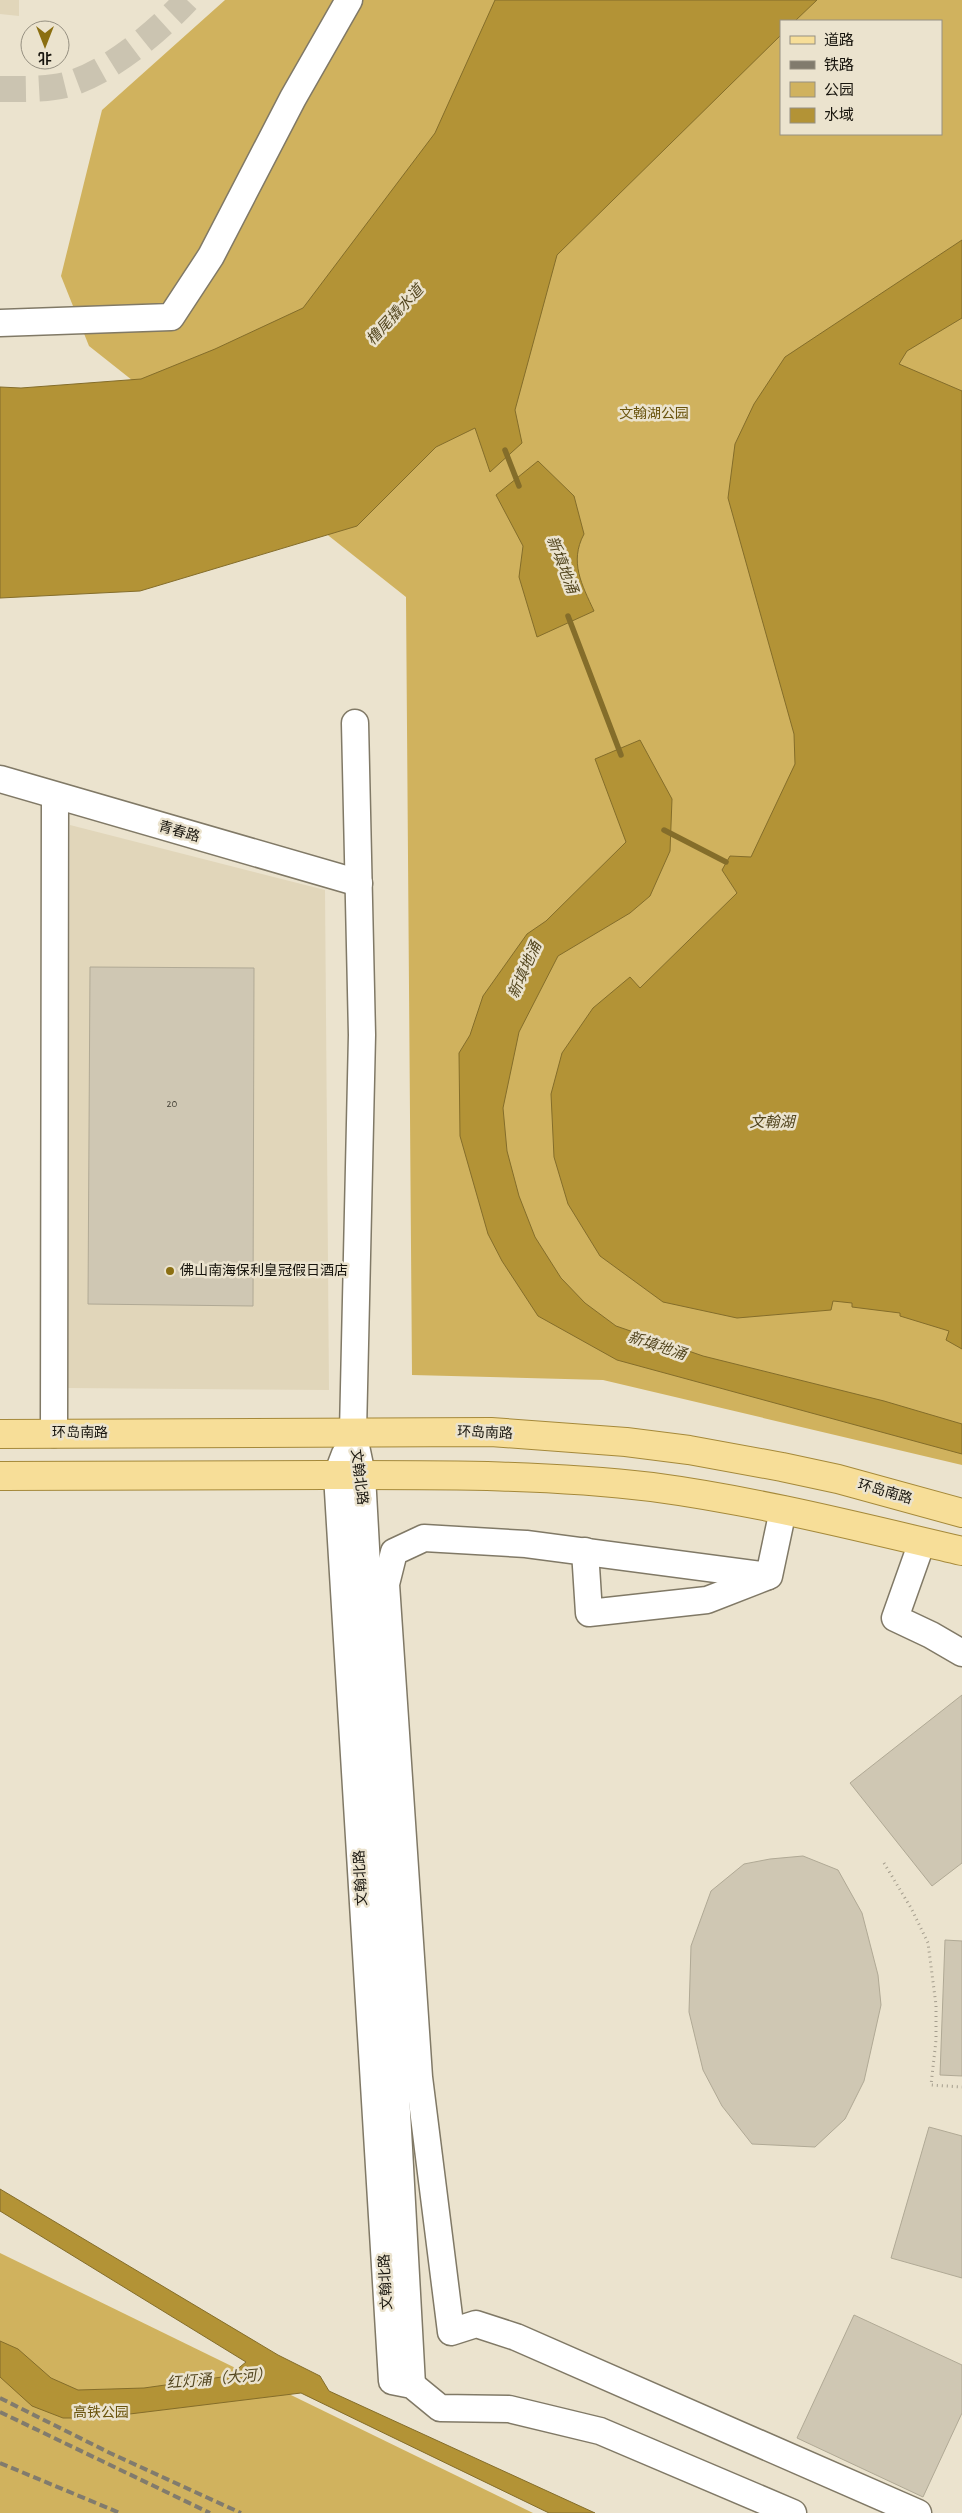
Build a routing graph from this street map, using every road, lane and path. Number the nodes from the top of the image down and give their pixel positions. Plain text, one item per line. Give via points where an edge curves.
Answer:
1 (349, 0) edge
2 (0, 323) edge
3 (355, 723) dead end
4 (0, 779) edge
5 (55, 796) junction
6 (359, 884) junction
7 (353, 1432) junction
8 (0, 1434) edge
9 (54, 1434) junction
10 (350, 1475) junction
11 (0, 1476) edge
12 (783, 1510) junction
13 (962, 1514) edge
14 (922, 1542) junction
15 (962, 1551) edge
16 (585, 1552) junction
17 (769, 1576) junction
18 (962, 1653) edge
19 (884, 1863) dead end
20 (962, 2087) edge
21 (793, 2513) edge
22 (918, 2513) edge

1 - 2 street via 293,98 211,256 171,317
3 - 6 street, 文翰北路
4 - 5 street, 青春路
5 - 6 street, 青春路
5 - 9 street
6 - 7 street, 文翰北路 via 362,1035
7 - 9 main road, 环岛南路
7 - 10 street, 文翰北路
7 - 13 main road, 环岛南路 via 492,1432 689,1450 838,1479
8 - 9 main road, 环岛南路
10 - 11 main road
10 - 12 main road via 482,1475 651,1487
10 - 21 street, 文翰北路 via 402,2383 440,2408 509,2409 600,2431
12 - 14 main road
12 - 17 street
14 - 15 main road
14 - 18 street via 894,1618 931,1634
16 - 17 street
16 - 17 street via 589,1613 706,1600
16 - 22 street via 526,1544 424,1538 394,1552 386,1584 419,2077 451,2332 476,2324 516,2337
19 - 20 path via 928,1943 936,2005 931,2084

